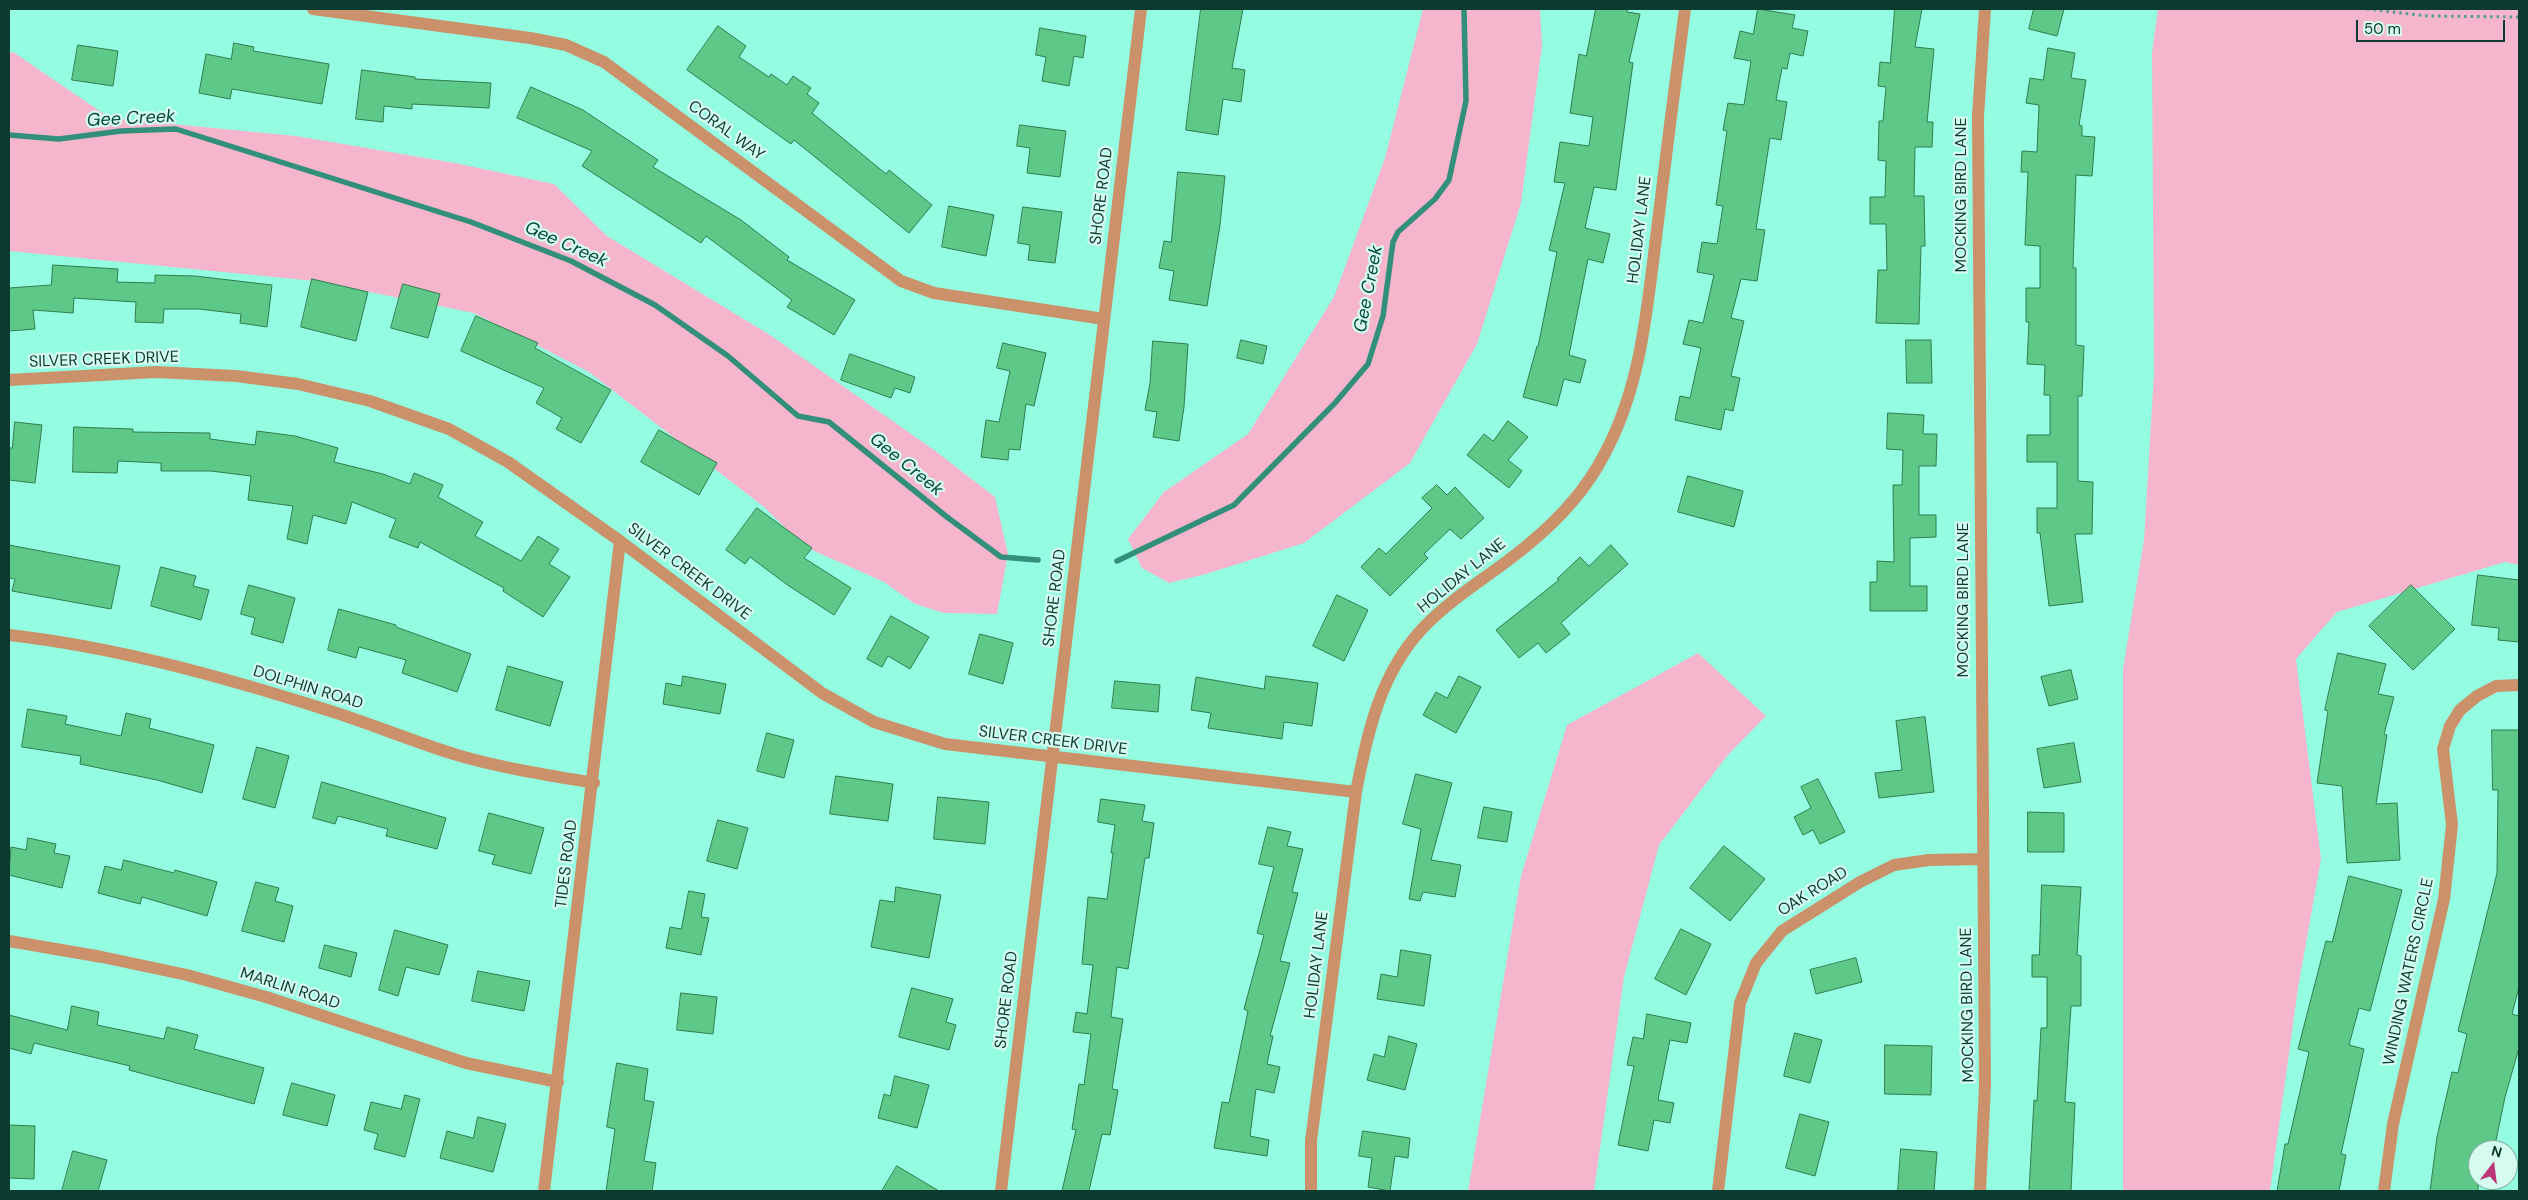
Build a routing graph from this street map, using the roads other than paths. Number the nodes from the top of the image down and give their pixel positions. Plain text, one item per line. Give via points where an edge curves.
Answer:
1 (313, 9) edge
2 (1141, 9) edge
3 (1685, 9) edge
4 (1985, 9) edge
5 (1104, 318) junction
6 (9, 380) edge
7 (620, 541) junction
8 (9, 635) edge
9 (2519, 685) edge
10 (1052, 757) junction
11 (594, 783) junction
12 (1356, 792) junction
13 (1982, 859) junction
14 (9, 941) edge
15 (558, 1082) junction
16 (544, 1191) edge
17 (1001, 1191) edge
18 (1311, 1191) edge
19 (1718, 1191) edge
20 (1980, 1191) edge
21 (2384, 1191) edge

1 - 5 street, CORAL WAY via 566,45 604,62 901,280 934,294
2 - 5 street, SHORE ROAD
3 - 12 street, HOLIDAY LANE via 1641,353 1624,413 1604,456 1573,500 1531,543 1445,607 1421,630 1399,660 1377,702
4 - 13 street, MOCKING BIRD LANE via 1978,116
5 - 10 street, SHORE ROAD
6 - 7 street, SILVER CREEK DRIVE via 156,372 236,376 298,384 370,401 449,429 508,462
7 - 10 street, SILVER CREEK DRIVE via 822,693 874,722 945,744
7 - 11 street, TIDES ROAD
8 - 11 street, DOLPHIN ROAD via 206,673 322,708 457,755
9 - 21 street, WINDING WATERS CIRCLE via 2496,686 2460,710 2450,726 2443,749 2452,825 2444,899 2393,1124
10 - 12 street, SILVER CREEK DRIVE
10 - 17 street, SHORE ROAD
11 - 15 street, TIDES ROAD
12 - 18 street, HOLIDAY LANE via 1311,1141
13 - 19 street, OAK ROAD via 1929,860 1894,865 1816,907 1782,931 1756,963 1740,1004
13 - 20 street, MOCKING BIRD LANE via 1985,1085
14 - 15 street, MARLIN ROAD via 187,975 266,997 466,1063
15 - 16 street, TIDES ROAD

